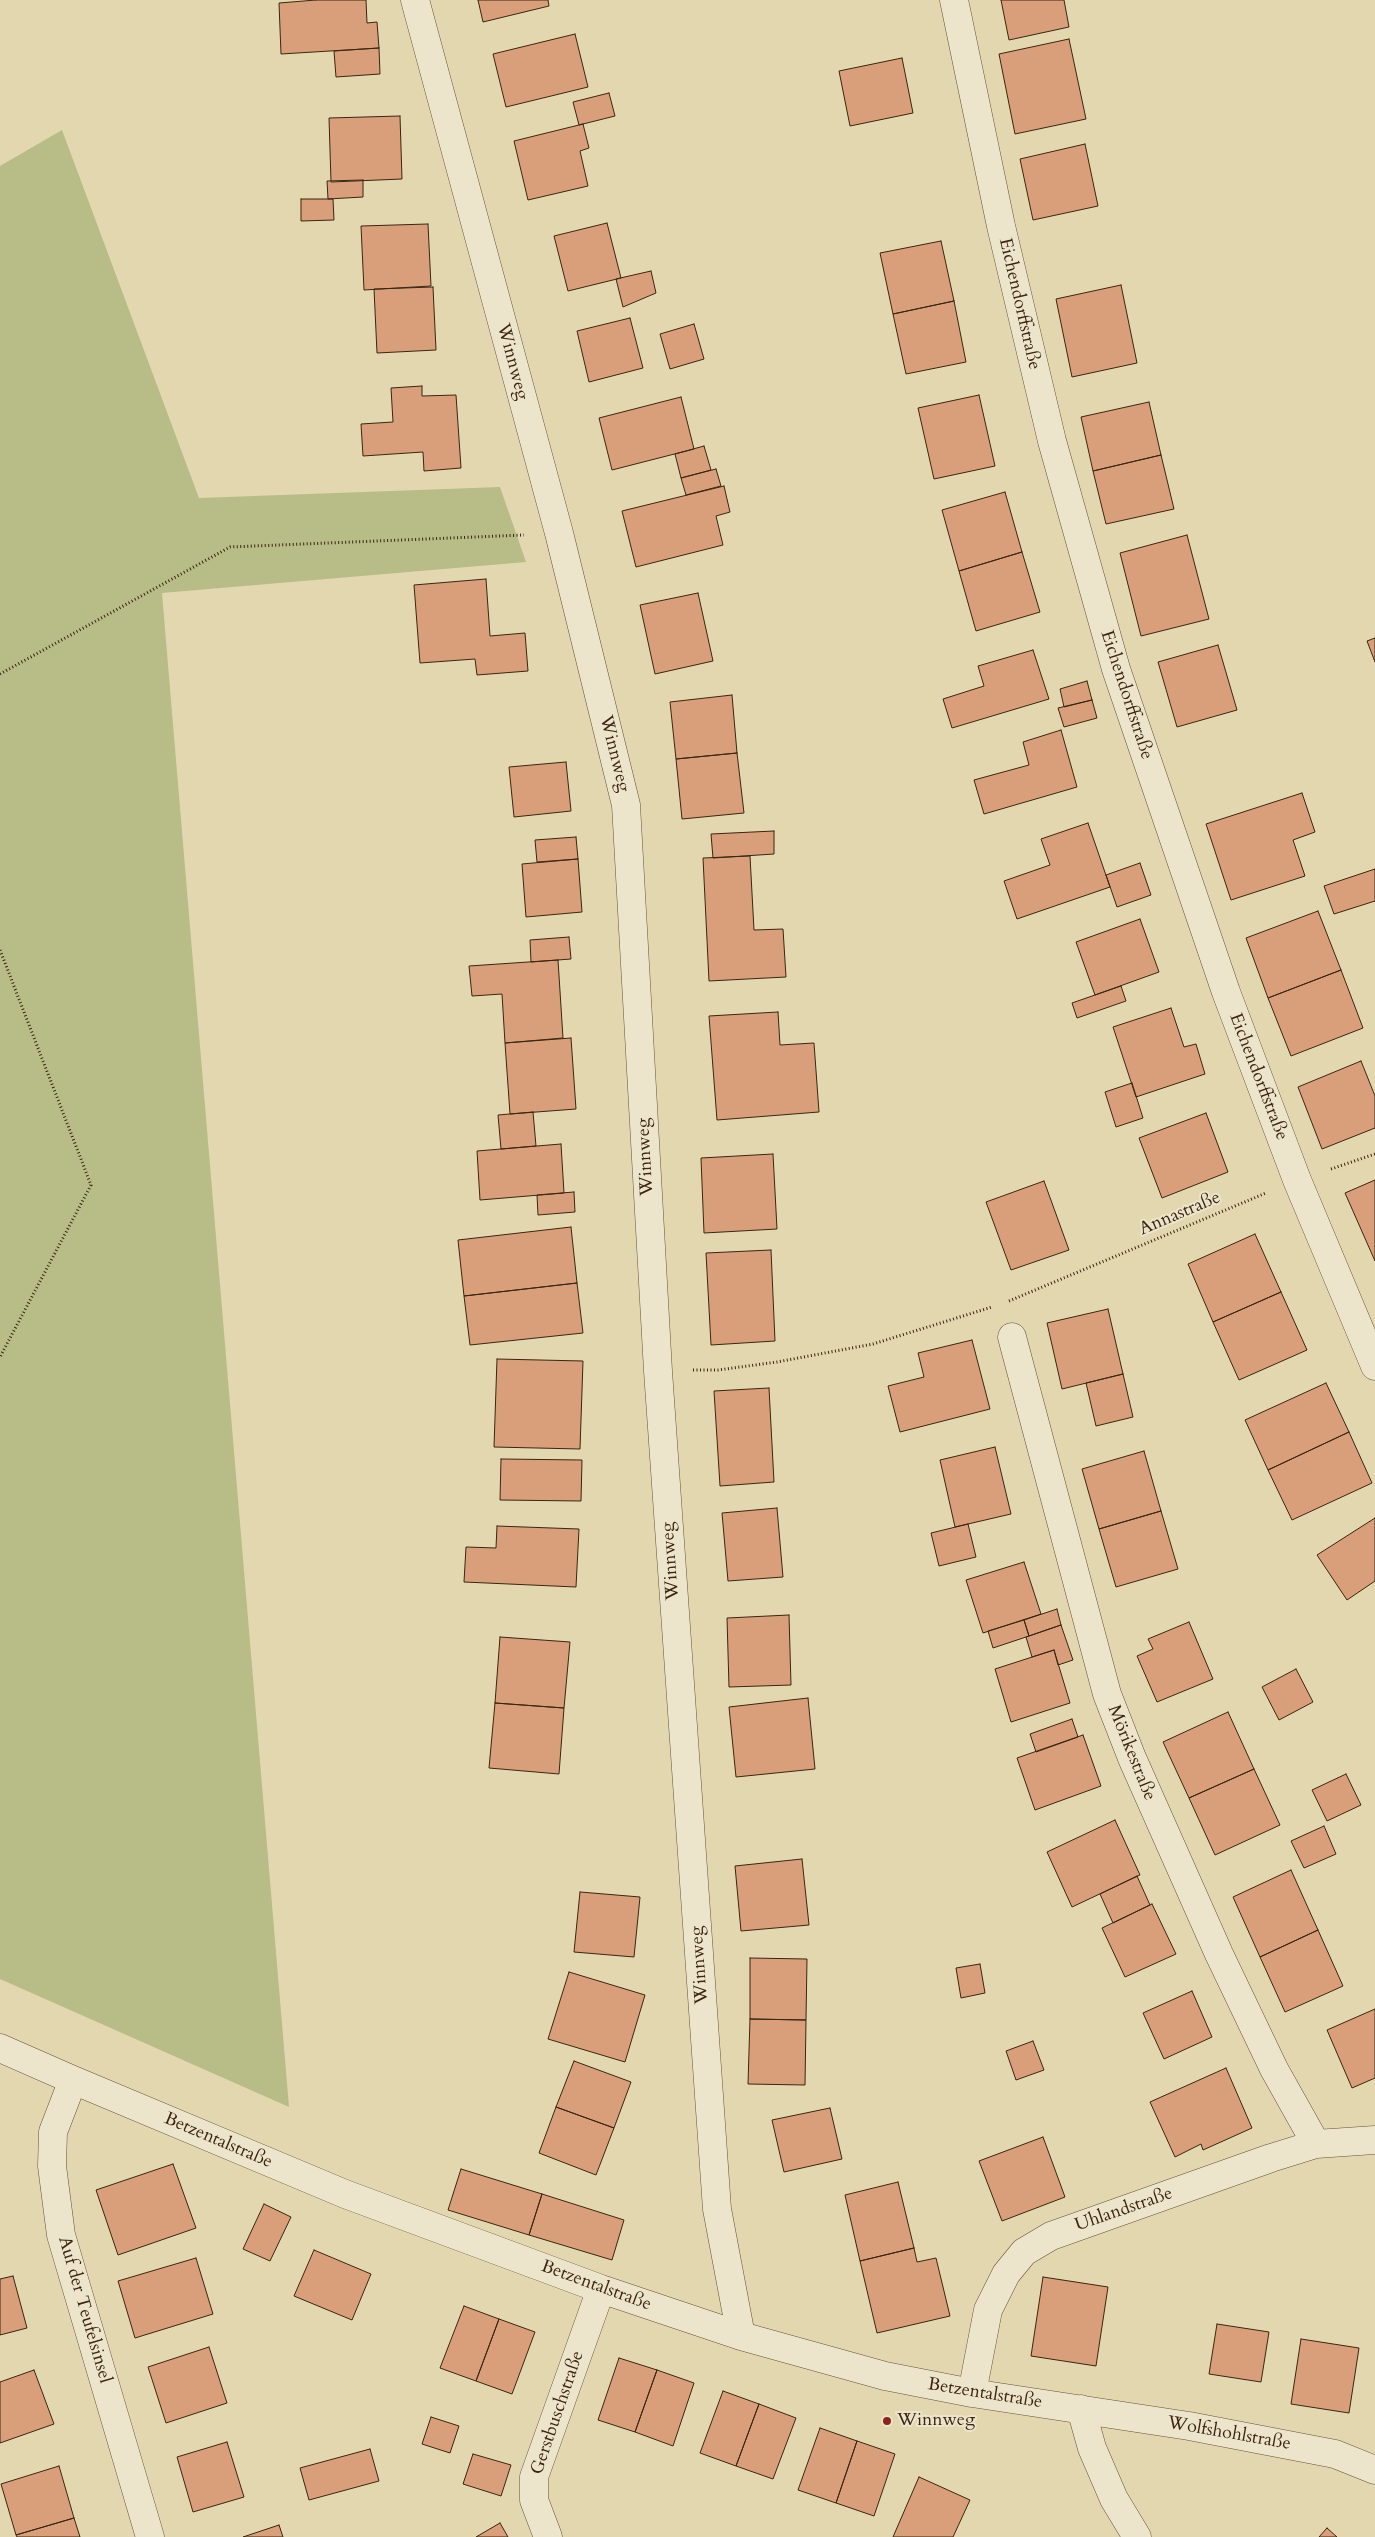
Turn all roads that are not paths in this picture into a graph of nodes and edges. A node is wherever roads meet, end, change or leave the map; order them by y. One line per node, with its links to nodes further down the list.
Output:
1 (415, 0): 10 (street, Winnweg)
2 (954, 0): 4 (street, Eichendorffstraße)
3 (1012, 1337): 8 (street, Mörikestraße)
4 (1375, 1366)
5 (0, 2048): 6 (street, Betzentalstraße)
6 (73, 2080): 9 (street, Betzentalstraße); 14 (street, Auf der Teufelsinsel)
7 (1375, 2140): 8 (street, Uhlandstraße)
8 (1316, 2144): 11 (street, Uhlandstraße)
9 (601, 2289): 10 (street, Betzentalstraße); 15 (street, Gerstbuschstraße)
10 (742, 2336): 11 (street, Betzentalstraße)
11 (972, 2393): 12 (street, Betzentalstraße)
12 (1081, 2410): 13 (street, Wolfshohlstraße); 16 (street)
13 (1375, 2470)
14 (150, 2537)
15 (548, 2537)
16 (1136, 2537)

